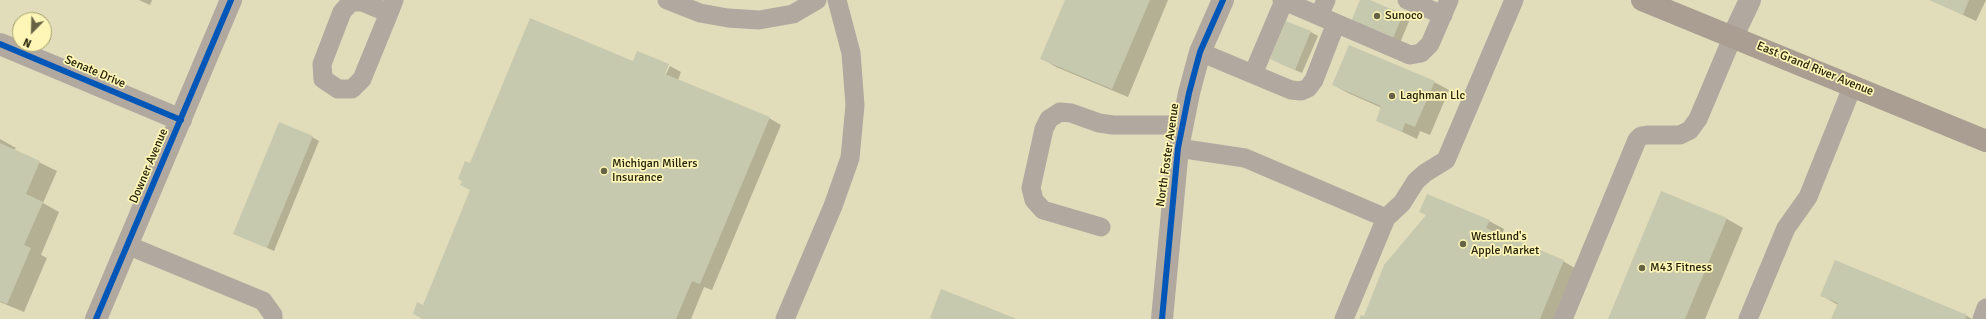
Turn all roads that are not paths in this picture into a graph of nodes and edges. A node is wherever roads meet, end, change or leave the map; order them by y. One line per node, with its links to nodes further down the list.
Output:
1 (231, 0): 20 (street, Downer Avenue)
2 (667, 0): 3 (lane)
3 (817, 0)
4 (837, 0): 30 (lane)
5 (1223, 0): 17 (street, North Foster Avenue)
6 (1283, 0): 12 (lane); 18 (lane)
7 (1407, 0): 13 (lane)
8 (1514, 0): 24 (lane)
9 (1642, 0): 15 (main road, East Grand River Avenue)
10 (1750, 0): 15 (street)
11 (392, 7): 11 (lane)
12 (1323, 8): 14 (lane)
13 (1446, 8): 14 (lane)
14 (1336, 23): 18 (lane)
15 (1733, 36): 19 (main road, East Grand River Avenue); 33 (lane)
16 (0, 44): 20 (street, Senate Drive)
17 (1200, 52): 18 (lane); 21 (street, North Foster Avenue)
18 (1253, 74)
19 (1853, 85): 22 (main road, East Grand River Avenue); 34 (lane)
20 (181, 120): 26 (street, Downer Avenue)
21 (1182, 125): 23 (street, North Foster Avenue); 25 (lane)
22 (1986, 140)
23 (1178, 148): 24 (lane); 31 (street, North Foster Avenue)
24 (1386, 218): 32 (lane)
25 (1101, 227)
26 (127, 245): 28 (street, Downer Avenue); 29 (lane)
27 (1986, 308): 35 (lane)
28 (96, 319)
29 (273, 319)
30 (785, 319)
31 (1162, 319)
32 (1344, 319)
33 (1563, 319)
34 (1748, 319)
35 (1982, 319)

